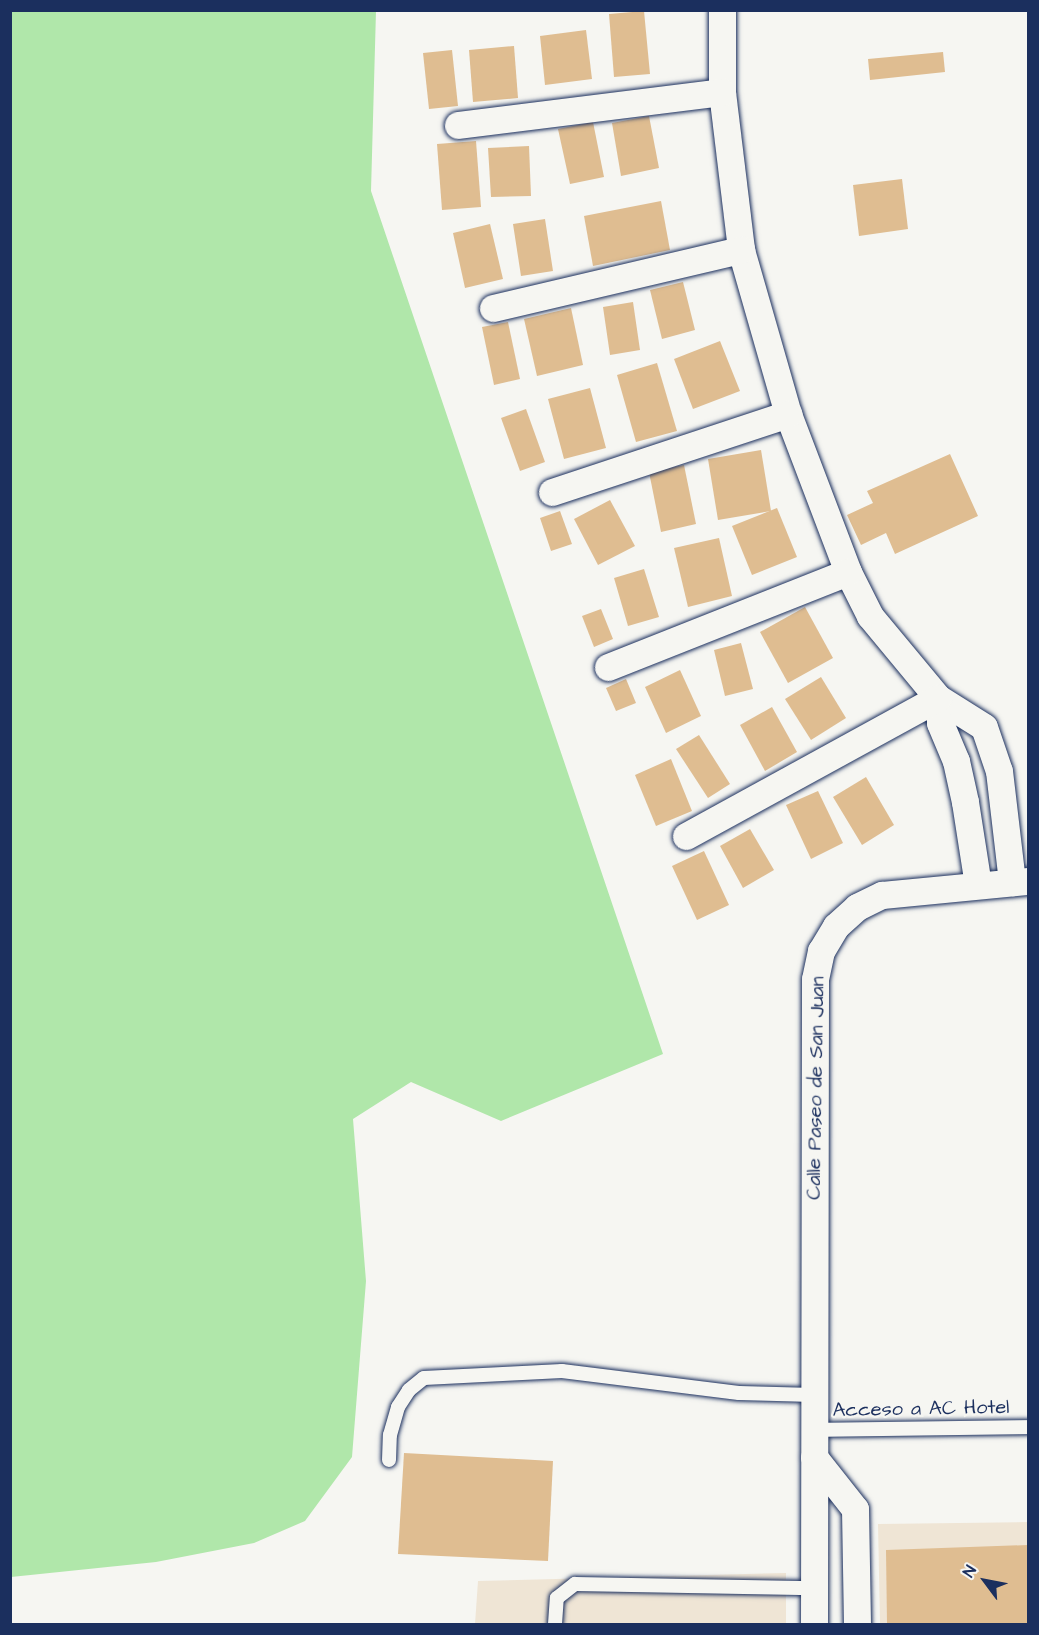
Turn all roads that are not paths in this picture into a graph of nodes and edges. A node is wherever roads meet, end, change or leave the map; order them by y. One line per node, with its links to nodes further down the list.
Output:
1 (722, 10): 2 (street)
2 (722, 92): 3 (street); 4 (street)
3 (458, 125)
4 (741, 250): 5 (street); 6 (street)
5 (492, 308)
6 (788, 414): 7 (street); 8 (street)
7 (552, 492)
8 (848, 572): 9 (street); 10 (street)
9 (608, 668)
10 (938, 698): 11 (street); 12 (street); 13 (street)
11 (686, 836)
12 (1020, 881): 13 (street, Calle Paseo de San Juan)
13 (978, 885): 14 (street, Calle Paseo de San Juan)
14 (814, 1395): 16 (street, Calle Paseo de San Juan); 18 (lane)
15 (1029, 1427): 16 (lane, Acceso a AC Hotel)
16 (814, 1430): 17 (street, Calle Paseo de San Juan)
17 (814, 1457): 19 (street, Calle Paseo de San Juan); 20 (street)
18 (389, 1460)
19 (814, 1509): 20 (street); 21 (street, Calle Paseo de San Juan)
20 (855, 1509): 24 (street)
21 (814, 1588): 22 (lane); 23 (street, Calle Paseo de San Juan)
22 (555, 1624)
23 (814, 1624)
24 (857, 1624)

